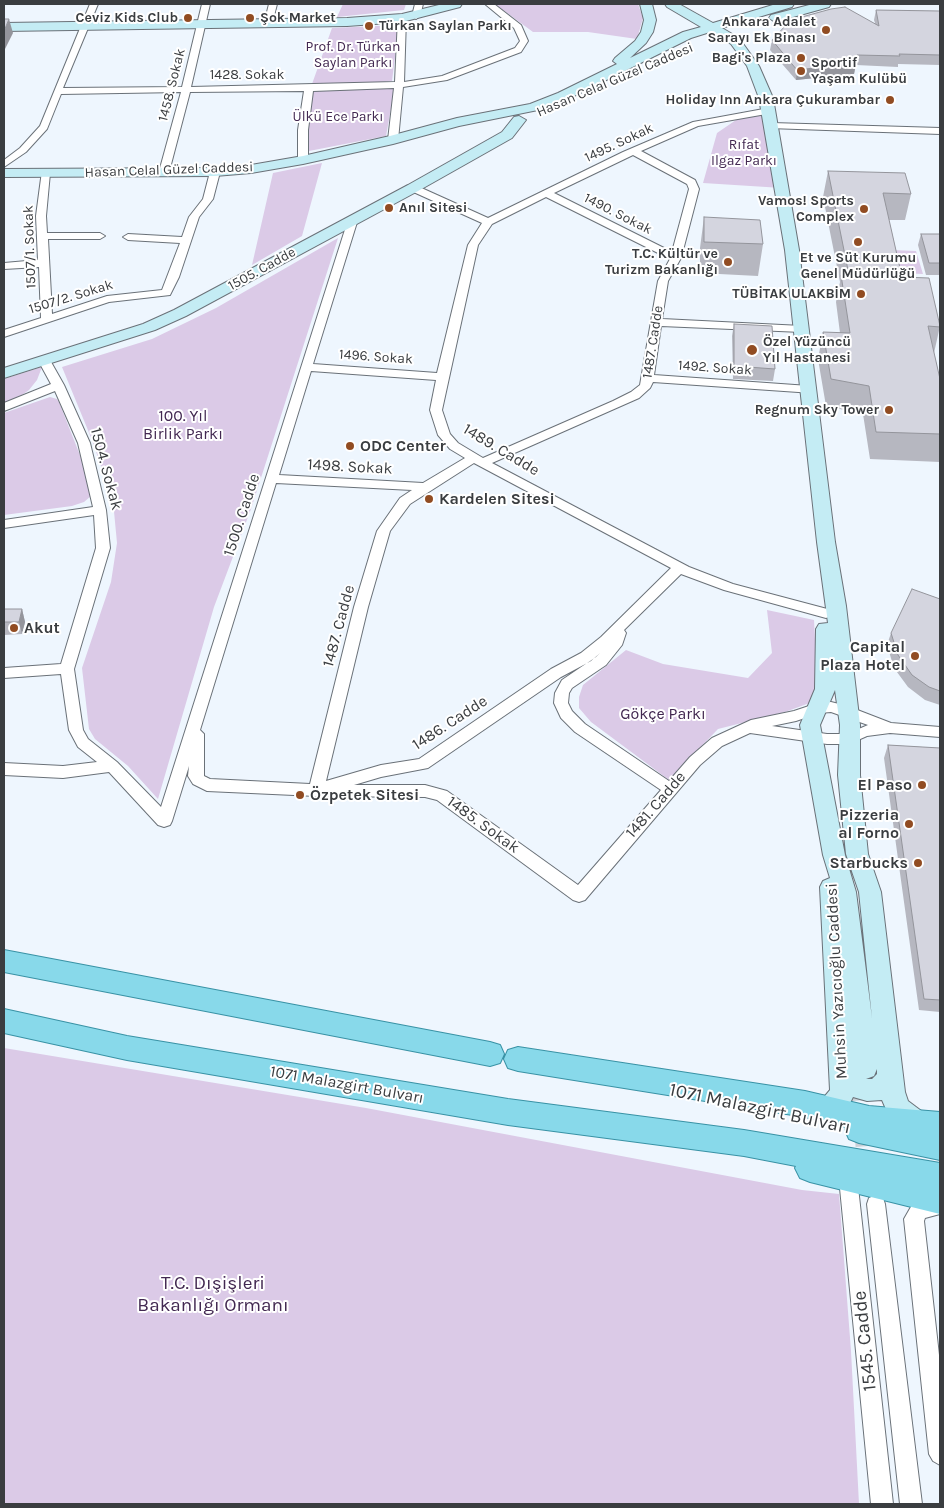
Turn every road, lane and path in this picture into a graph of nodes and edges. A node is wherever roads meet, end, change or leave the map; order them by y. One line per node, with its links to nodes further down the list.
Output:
1 (94, 4): 16 (street)
2 (206, 4): 14 (street, 1458. Sokak)
3 (273, 4): 15 (street)
4 (456, 4): 11 (main road)
5 (489, 4): 22 (street, 1428. Sokak)
6 (646, 4): 20 (main road)
7 (654, 4): 18 (main road, Muhsin Yazıcıoğlu Caddesi)
8 (788, 4): 12 (main road, Hasan Celal Güzel Caddesi)
9 (825, 4): 19 (main road)
10 (673, 5): 12 (main road); 18 (main road, Muhsin Yazıcıoğlu Caddesi)
11 (418, 10): 13 (main road)
12 (761, 12): 18 (main road, Hasan Celal Güzel Caddesi)
13 (402, 18): 15 (main road); 22 (street)
14 (200, 24): 15 (main road); 16 (main road); 24 (street, 1458. Sokak)
15 (268, 24)
16 (84, 26): 17 (main road); 25 (street)
17 (4, 27)
18 (706, 32): 19 (main road, Muhsin Yazıcıoğlu Caddesi); 20 (main road, Hasan Celal Güzel Caddesi); 21 (main road, Muhsin Yazıcıoğlu Caddesi); 26 (main road, Hasan Celal Güzel Caddesi)
19 (724, 34): 21 (main road, Muhsin Yazıcıoğlu Caddesi)
20 (602, 77): 26 (main road, Hasan Celal Güzel Caddesi)
21 (759, 78): 27 (main road, Muhsin Yazıcıoğlu Caddesi)
22 (400, 85): 23 (street, 1428. Sokak); 31 (street)
23 (308, 88): 24 (street, 1428. Sokak); 33 (street)
24 (186, 90): 25 (street, 1428. Sokak); 35 (street, 1458. Sokak)
25 (57, 91): 34 (street)
26 (514, 116): 28 (main road, Hasan Celal Güzel Caddesi); 30 (main road, 1505. Cadde)
27 (771, 118): 29 (street, 1495. Sokak); 32 (street, 1495. Sokak); 52 (main road, Muhsin Yazıcıoğlu Caddesi)
28 (494, 119): 30 (main road); 31 (main road, Hasan Celal Güzel Caddesi)
29 (940, 131)
30 (507, 135): 39 (main road, 1505. Cadde)
31 (393, 140): 33 (main road, Hasan Celal Güzel Caddesi)
32 (633, 151): 40 (street, 1495. Sokak); 47 (street, 1487. Cadde)
33 (303, 160): 36 (main road, Hasan Celal Güzel Caddesi)
34 (4, 164)
35 (164, 172): 36 (main road, Hasan Celal Güzel Caddesi); 38 (main road, Hasan Celal Güzel Caddesi)
36 (215, 172): 46 (street, 1507/2. Sokak)
37 (4, 173): 38 (main road, Hasan Celal Güzel Caddesi)
38 (45, 173): 43 (street, 1507/1. Sokak)
39 (413, 188): 41 (main road, 1505. Cadde); 42 (street)
40 (547, 194): 42 (street, 1495. Sokak); 47 (street, 1490. Sokak)
41 (353, 219): 54 (main road, 1505. Cadde); 55 (street, 1500. Cadde)
42 (488, 222): 57 (street, 1489. Cadde)
43 (42, 236): 44 (street); 48 (street, 1507/1. Sokak)
44 (100, 236)
45 (128, 237): 46 (street)
46 (187, 240): 50 (street, 1507/2. Sokak)
47 (676, 258): 51 (street, 1487. Cadde)
48 (44, 263): 49 (street); 50 (street, 1507/1. Sokak)
49 (4, 266)
50 (47, 319): 53 (street, 1507/2. Sokak)
51 (656, 322): 52 (street); 58 (street, 1487. Cadde)
52 (802, 329): 60 (main road, Muhsin Yazıcıoğlu Caddesi)
53 (4, 334)
54 (45, 362): 56 (main road, 1505. Cadde); 59 (street, 1504. Sokak)
55 (307, 367): 57 (street, 1496. Sokak); 63 (street, 1500. Cadde)
56 (4, 374)
57 (442, 377): 62 (street, 1489. Cadde)
58 (649, 378): 60 (street, 1492. Sokak); 62 (street, 1487. Cadde)
59 (58, 386): 61 (street); 65 (street, 1504. Sokak)
60 (809, 390): 68 (main road, Muhsin Yazıcıoğlu Caddesi)
61 (4, 407)
62 (478, 460): 64 (street, 1487. Cadde); 67 (street, 1489. Cadde)
63 (272, 479): 64 (street, 1498. Sokak); 74 (street, 1500. Cadde)
64 (425, 487): 83 (street, 1487. Cadde)
65 (100, 510): 66 (street); 70 (street, 1504. Sokak)
66 (4, 524)
67 (680, 567): 68 (street, 1489. Cadde); 69 (street, 1486. Cadde)
68 (829, 611): 72 (main road, Muhsin Yazıcıoğlu Caddesi); 73 (main road, Muhsin Yazıcıoğlu Caddesi)
69 (620, 626): 82 (street); 83 (street, 1486. Cadde)
70 (67, 668): 71 (street); 80 (street, 1504. Sokak)
71 (4, 673)
72 (818, 708): 73 (street, 1481. Cadde); 75 (street, 1481. Cadde); 78 (main road, Muhsin Yazıcıoğlu Caddesi)
73 (846, 711): 76 (street, 1481. Cadde); 79 (main road, Muhsin Yazıcıoğlu Caddesi)
74 (197, 715): 83 (street, 1486. Cadde); 84 (street, 1500. Cadde)
75 (745, 728): 78 (street, 1481. Cadde); 82 (street, 1481. Cadde)
76 (890, 728): 77 (street, 1481. Cadde); 79 (street, 1481. Cadde)
77 (940, 732)
78 (812, 736): 79 (street, 1481. Cadde); 85 (main road, Muhsin Yazıcıoğlu Caddesi)
79 (849, 738): 85 (main road, Muhsin Yazıcıoğlu Caddesi)
80 (112, 766): 81 (street); 84 (street, 1504. Sokak)
81 (4, 769)
82 (670, 789): 86 (street, 1481. Cadde)
83 (316, 790): 86 (street, 1485. Sokak)
84 (164, 821)
85 (846, 854): 92 (main road, Muhsin Yazıcıoğlu Caddesi); 92 (main road, Muhsin Yazıcıoğlu Caddesi); 93 (main road, Muhsin Yazıcıoğlu Caddesi)
86 (579, 895)
87 (4, 961): 89 (main road)
88 (4, 1021): 96 (main road, 1071 Malazgirt Bulvarı)
89 (490, 1054)
90 (518, 1059): 91 (main road, 1071 Malazgirt Bulvarı)
91 (580, 1069): 94 (main road, 1071 Malazgirt Bulvarı); 97 (main road, 1071 Malazgirt Bulvarı)
92 (853, 1072): 93 (main road); 94 (main road, Muhsin Yazıcıoğlu Caddesi)
93 (890, 1078): 95 (main road, Muhsin Yazıcıoğlu Caddesi)
94 (805, 1104): 95 (main road, 1071 Malazgirt Bulvarı)
95 (927, 1123)
96 (693, 1137): 98 (main road, 1071 Malazgirt Bulvarı); 99 (main road, 1071 Malazgirt Bulvarı)
97 (940, 1147)
98 (940, 1176)
99 (848, 1178): 100 (main road, 1071 Malazgirt Bulvarı); 105 (street, 1545. Cadde)
100 (940, 1200)
101 (876, 1204): 106 (street, 1545. Cadde)
102 (940, 1205): 103 (street)
103 (939, 1433): 104 (street)
104 (940, 1454)
105 (882, 1504)
106 (910, 1504)

